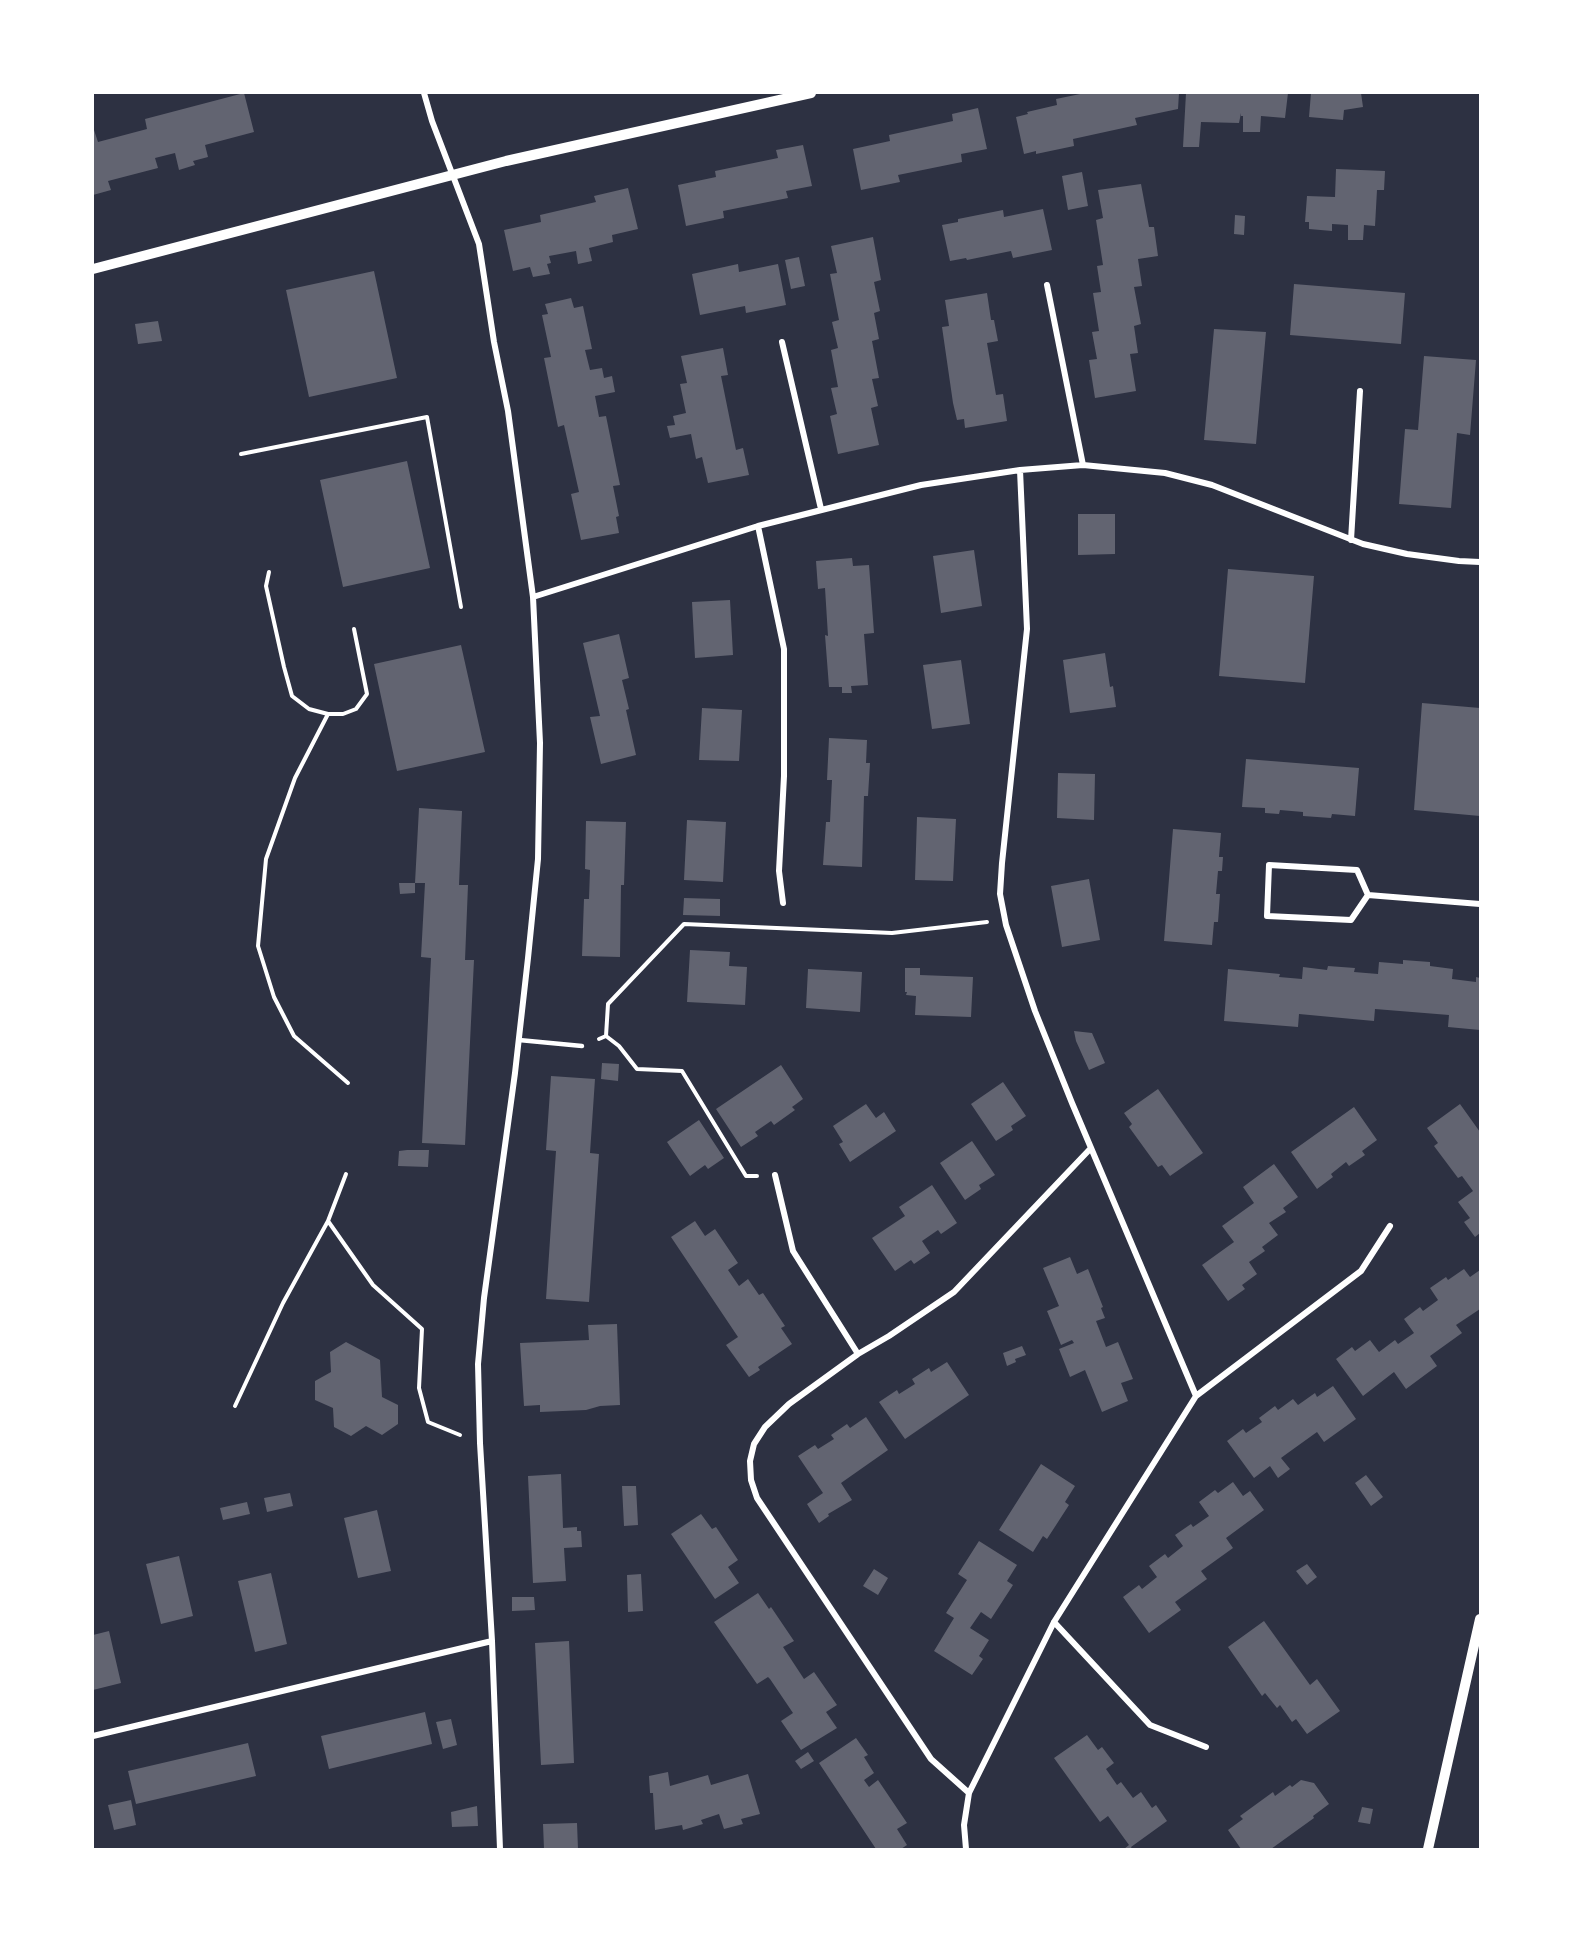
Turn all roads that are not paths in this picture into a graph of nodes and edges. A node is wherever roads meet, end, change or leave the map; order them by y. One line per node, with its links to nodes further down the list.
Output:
1 (424, 93): 3 (street)
2 (812, 93): 3 (street)
3 (453, 175): 4 (street); 14 (street)
4 (93, 269)
5 (1047, 285): 8 (street)
6 (782, 342): 10 (street)
7 (1360, 391): 12 (street)
8 (1083, 465): 9 (street); 12 (street)
9 (1020, 470): 10 (street); 20 (street)
10 (821, 509): 11 (street)
11 (758, 526): 14 (street); 16 (street)
12 (1351, 540): 13 (street)
13 (1480, 562)
14 (533, 597): 18 (street)
15 (1368, 895): 15 (street); 17 (street)
16 (783, 903)
17 (1480, 904)
18 (519, 1040): 19 (lane); 27 (street)
19 (582, 1046)
20 (1091, 1148): 23 (street); 24 (street)
21 (775, 1175): 23 (street)
22 (1390, 1226): 24 (street)
23 (858, 1354): 30 (street)
24 (1196, 1396): 26 (street)
25 (1480, 1619): 33 (street)
26 (1054, 1622): 29 (street); 30 (street)
27 (492, 1641): 28 (street); 31 (street)
28 (93, 1736)
29 (1206, 1747)
30 (969, 1793): 32 (street)
31 (500, 1849)
32 (966, 1849)
33 (1428, 1849)

